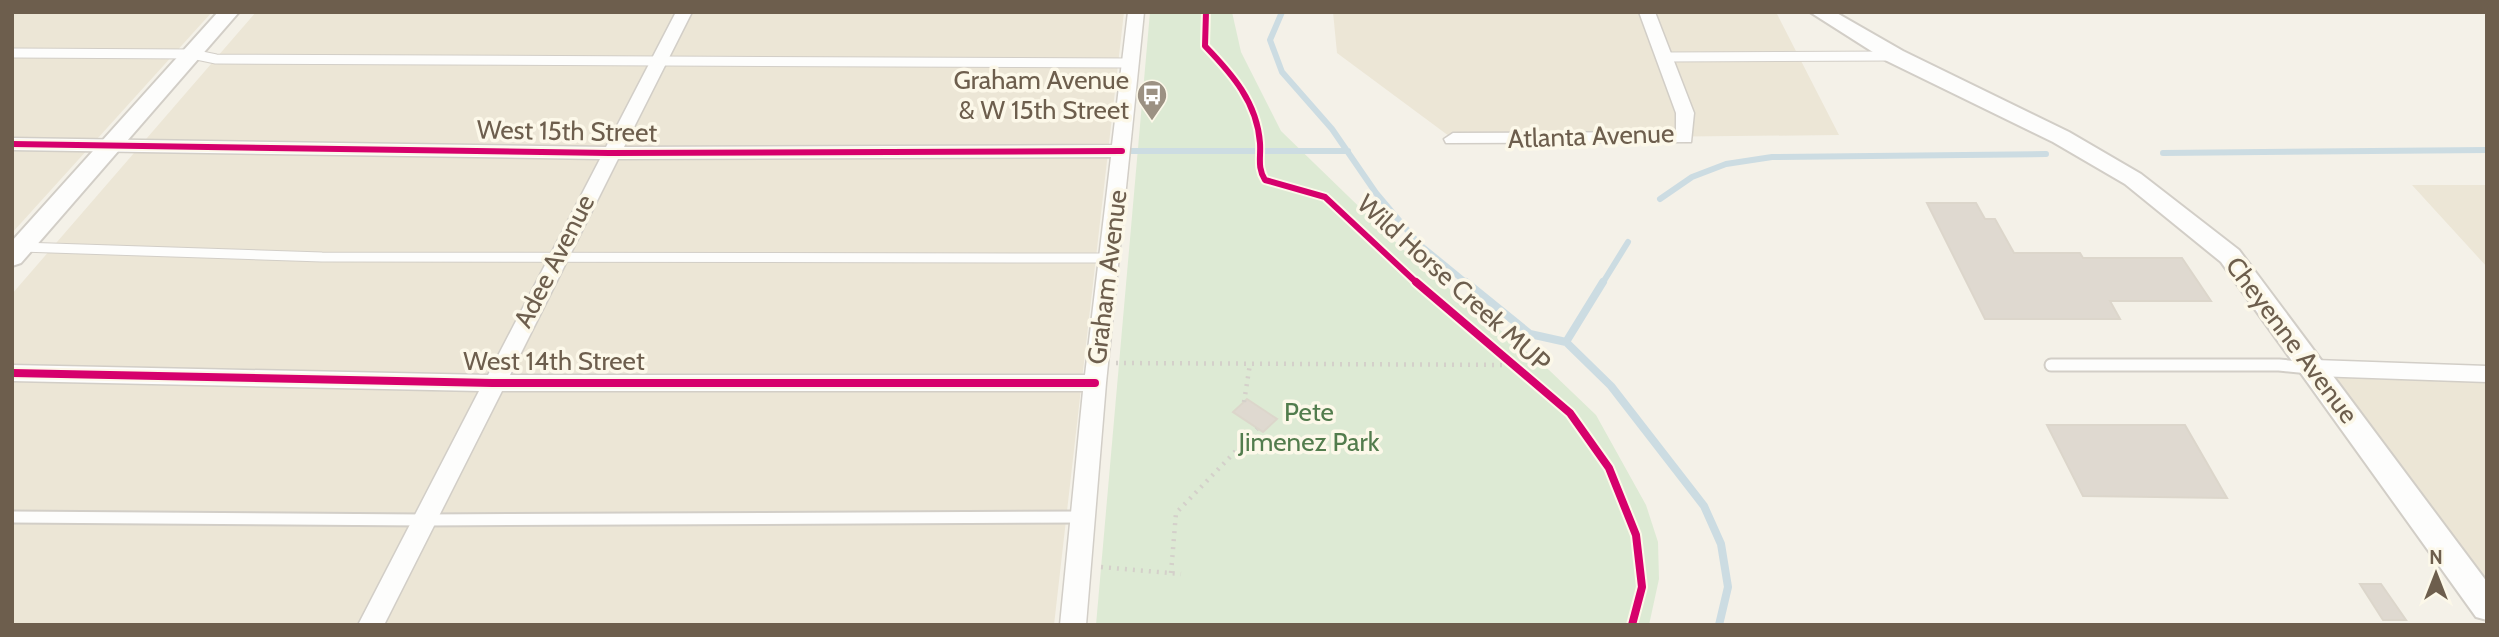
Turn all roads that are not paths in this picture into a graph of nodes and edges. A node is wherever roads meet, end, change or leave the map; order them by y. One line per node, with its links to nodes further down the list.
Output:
1 (229, 12): 7 (street)
2 (684, 12): 10 (street, Adee Avenue)
3 (1136, 12): 11 (street, Graham Avenue)
4 (1647, 12): 9 (street, Atlanta Avenue)
5 (1820, 12): 8 (street, Cheyenne Avenue)
6 (12, 53): 7 (lane)
7 (192, 54): 10 (lane); 14 (street)
8 (1895, 56): 9 (lane); 21 (street, Cheyenne Avenue)
9 (1664, 57): 12 (street, Atlanta Avenue)
10 (657, 62): 11 (lane); 16 (street, Adee Avenue)
11 (1131, 63): 15 (street, Graham Avenue)
12 (1453, 139)
13 (12, 144): 14 (street, West 15th Street)
14 (113, 144): 16 (street, West 15th Street); 17 (street)
15 (1122, 151): 16 (street, West 15th Street); 18 (street, Graham Avenue)
16 (610, 153): 19 (street, Adee Avenue)
17 (15, 251): 19 (lane)
18 (1110, 258): 19 (lane); 23 (street, Graham Avenue)
19 (556, 259): 25 (street, Adee Avenue)
20 (2050, 366): 21 (lane)
21 (2315, 368): 24 (street); 29 (street, Cheyenne Avenue)
22 (12, 373): 25 (street, West 14th Street)
23 (1096, 373): 25 (street, West 14th Street); 27 (street, Graham Avenue)
24 (2487, 374)
25 (492, 383): 28 (street, Adee Avenue)
26 (12, 517): 28 (lane)
27 (1084, 517): 28 (lane); 31 (street, Graham Avenue)
28 (424, 520): 30 (street, Adee Avenue)
29 (2487, 607)
30 (371, 625)
31 (1073, 625)

